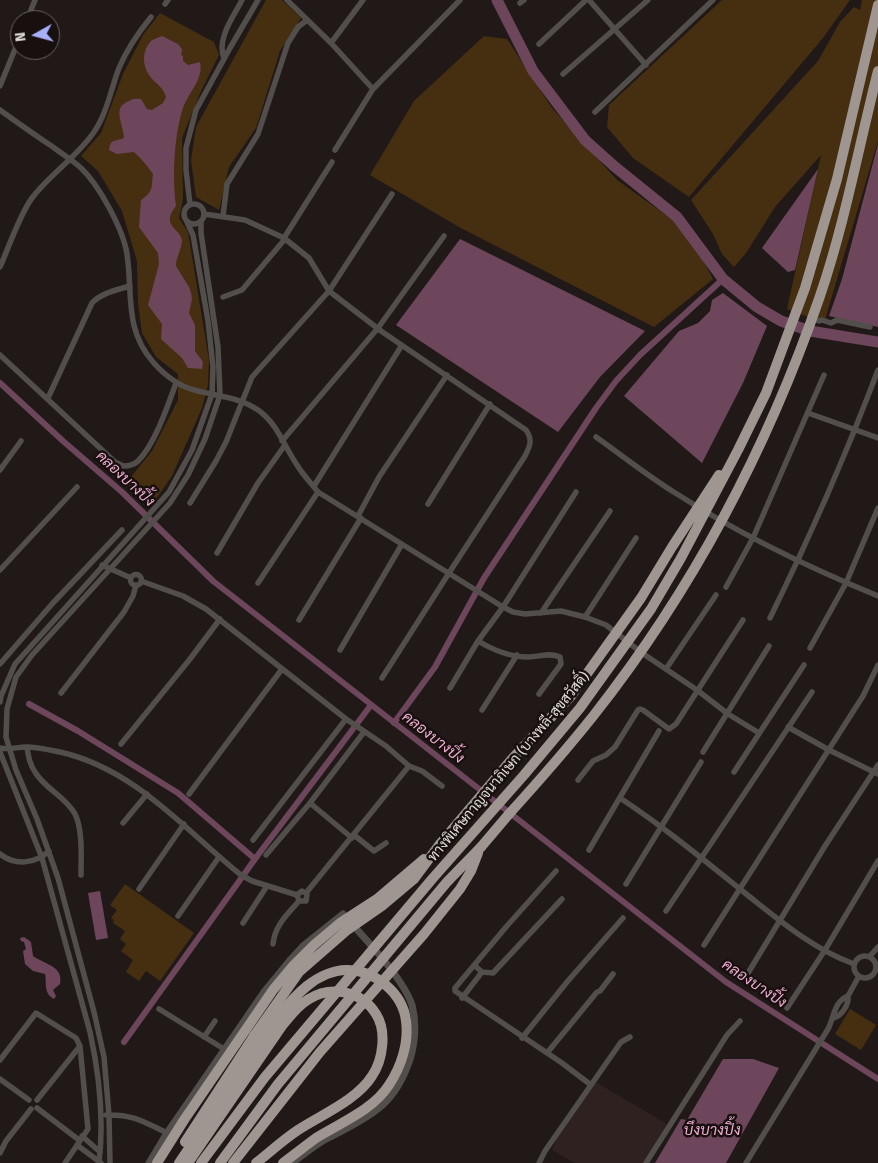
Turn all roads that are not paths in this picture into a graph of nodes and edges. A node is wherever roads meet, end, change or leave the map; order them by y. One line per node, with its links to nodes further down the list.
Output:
1 (242, 0): 15 (street)
2 (258, 0): 15 (street)
3 (287, 0): 11 (street)
4 (363, 0): 13 (street)
5 (460, 0): 21 (street)
6 (588, 0): 12 (street); 14 (street)
7 (648, 0): 12 (street)
8 (713, 0): 17 (street)
9 (878, 5): 59 (highway, ทางพิเศษกาญจนาภิเษก (บางพลี-สุขสวัสดิ์), bridge)
10 (151, 17): 25 (street)
11 (307, 20): 13 (street); 30 (street)
12 (614, 30): 17 (street); 19 (street)
13 (330, 43): 21 (street)
14 (539, 44)
15 (224, 58): 28 (street)
16 (10, 60): 20 (street)
17 (646, 65): 23 (street)
18 (878, 71): 39 (highway, ทางพิเศษกาญจนาภิเษก (บางพลี-สุขสวัสดิ์), bridge)
19 (563, 74)
20 (0, 86)
21 (373, 89): 24 (street)
22 (0, 110): 25 (street)
23 (595, 112)
24 (335, 150)
25 (70, 159): 35 (street); 36 (street)
26 (332, 162): 34 (street)
27 (392, 194): 37 (street)
28 (190, 204): 29 (street); 32 (street)
29 (204, 214): 30 (street); 31 (street)
30 (223, 216): 34 (street)
31 (201, 220): 32 (street); 49 (street)
32 (187, 222): 48 (street)
33 (444, 236): 41 (street)
34 (284, 239): 37 (street); 38 (street)
35 (0, 267)
36 (130, 286): 47 (street); 50 (street)
37 (329, 291): 41 (street); 51 (street)
38 (223, 297)
39 (812, 318): 40 (street); 143 (highway, ทางพิเศษกาญจนาภิเษก (บางพลี-สุขสวัสดิ์), bridge)
40 (870, 326)
41 (378, 328): 42 (street); 58 (street)
42 (402, 345): 45 (street); 61 (street)
43 (0, 355): 50 (street)
44 (878, 370): 54 (street)
45 (447, 375): 52 (street); 69 (street)
46 (824, 375): 53 (street)
47 (176, 383): 48 (street); 50 (street)
48 (212, 394): 49 (street); 76 (street)
49 (220, 395): 51 (street); 78 (street)
50 (48, 398)
51 (242, 401): 58 (street); 65 (street)
52 (490, 404): 66 (street); 79 (street)
53 (808, 413): 54 (street); 72 (street)
54 (855, 431): 56 (street); 75 (street)
55 (596, 437): 72 (street)
56 (878, 438)
57 (21, 441): 60 (street)
58 (284, 443): 61 (street); 74 (street)
59 (738, 450): 142 (highway, bridge); 208 (highway, ทางพิเศษกาญจนาภิเษก (บางพลี-สุขสวัสดิ์), bridge)
60 (0, 470)
61 (314, 486): 63 (street)
62 (77, 487): 77 (street)
63 (318, 492): 69 (street); 82 (street)
64 (576, 492): 87 (street)
65 (190, 503)
66 (428, 504)
67 (878, 508): 83 (street)
68 (610, 511): 88 (street)
69 (360, 517): 73 (street); 92 (street)
70 (122, 530): 99 (street)
71 (636, 538): 89 (street)
72 (754, 538): 75 (street); 84 (street)
73 (402, 544): 79 (street); 97 (street)
74 (217, 553)
75 (799, 560): 83 (street); 90 (street)
76 (102, 565): 78 (street); 110 (street)
77 (0, 570)
78 (111, 570): 80 (street); 121 (street)
79 (448, 573): 87 (street); 104 (street)
80 (131, 578): 81 (street); 81 (street)
81 (139, 583): 91 (street); 108 (street)
82 (258, 583)
83 (846, 583): 86 (street); 96 (street)
84 (726, 587)
85 (716, 595): 103 (street)
86 (878, 596)
87 (502, 607): 88 (street); 94 (street)
88 (541, 613): 89 (street)
89 (585, 617): 103 (street)
90 (770, 618)
91 (220, 619): 102 (street); 118 (street)
92 (299, 620)
93 (743, 620): 106 (street)
94 (478, 641): 98 (street); 105 (street)
95 (769, 646): 112 (street)
96 (810, 648)
97 (340, 650)
98 (517, 656): 109 (street); 111 (street)
99 (0, 664)
100 (804, 665): 117 (street)
101 (878, 666): 122 (street)
102 (282, 669): 113 (street); 133 (street)
103 (666, 669): 106 (street)
104 (382, 678)
105 (450, 688)
106 (698, 690): 112 (street); 130 (street)
107 (812, 692): 114 (street)
108 (61, 693)
109 (539, 694)
110 (0, 702)
111 (482, 710)
112 (728, 714): 117 (street); 124 (street)
113 (348, 721): 115 (street); 140 (street)
114 (788, 727): 122 (street); 150 (street)
115 (362, 731): 127 (street); 135 (street)
116 (659, 731): 134 (street)
117 (759, 733): 128 (street)
118 (121, 744)
119 (27, 747): 121 (street); 132 (street); 153 (street)
120 (0, 748): 121 (street)
121 (9, 749): 145 (street)
122 (829, 750): 129 (street); 157 (street)
123 (0, 752): 149 (street)
124 (703, 752)
125 (701, 762): 138 (street)
126 (878, 765): 129 (street)
127 (410, 766): 131 (street); 139 (street)
128 (734, 772)
129 (876, 773): 163 (street)
130 (578, 780)
131 (442, 786)
132 (147, 794): 136 (street); 137 (street)
133 (189, 794)
134 (620, 798): 138 (street); 144 (street)
135 (310, 803): 139 (street); 147 (street)
136 (122, 823)
137 (184, 824): 148 (street); 156 (street)
138 (661, 826): 150 (street); 154 (street)
139 (353, 836): 141 (street); 158 (street)
140 (253, 840)
141 (386, 843)
142 (440, 844): 204 (highway, bridge); 205 (highway, bridge)
143 (481, 847): 209 (highway, ทางพิเศษกาญจนาภิเษก (บางพลี-สุขสวัสดิ์), bridge); 210 (highway, bridge)
144 (589, 850)
145 (49, 851): 149 (street); 195 (street)
146 (0, 854): 149 (street)
147 (266, 855)
148 (219, 857): 155 (street); 161 (street)
149 (42, 858): 194 (street)
150 (702, 858): 157 (street); 160 (street)
151 (878, 861): 168 (street)
152 (556, 871): 171 (street)
153 (82, 875)
154 (626, 884)
155 (267, 886): 158 (street); 164 (street)
156 (139, 888)
157 (739, 888): 163 (street); 166 (street)
158 (298, 898): 165 (street)
159 (562, 900): 172 (street)
160 (666, 911)
161 (178, 916)
162 (623, 918): 184 (street)
163 (781, 921): 168 (street); 176 (street)
164 (243, 923)
165 (273, 944)
166 (704, 945)
167 (878, 948): 169 (street)
168 (825, 950): 170 (street); 178 (street)
169 (870, 956): 170 (street); 175 (street)
170 (854, 964): 174 (street)
171 (474, 965): 172 (street); 177 (street)
172 (482, 972): 177 (street)
173 (613, 974): 187 (street)
174 (859, 976): 175 (street); 216 (street)
175 (876, 976)
176 (745, 978)
177 (462, 998): 184 (street)
178 (787, 1008)
179 (160, 1009): 182 (street)
180 (740, 1020): 215 (street)
181 (216, 1021): 182 (street)
182 (204, 1037): 186 (street)
183 (630, 1037): 190 (street)
184 (522, 1038): 187 (street)
185 (80, 1046): 188 (street); 192 (street); 197 (street)
186 (224, 1049): 196 (street); 213 (street)
187 (547, 1054): 190 (street)
188 (0, 1060)
189 (0, 1079): 191 (street)
190 (591, 1085): 214 (street)
191 (29, 1100): 192 (street); 193 (street)
192 (37, 1100): 193 (street)
193 (34, 1108): 197 (street); 199 (street)
194 (100, 1115): 195 (street); 198 (street)
195 (109, 1115): 196 (street); 202 (street)
196 (167, 1133): 203 (street)
197 (80, 1140): 198 (street); 200 (street); 201 (street)
198 (100, 1152): 201 (street)
199 (0, 1153)
200 (65, 1163)
201 (100, 1163)
202 (110, 1163)
203 (149, 1163)
204 (157, 1163)
205 (174, 1163)
206 (179, 1163): 212 (highway)
207 (188, 1163): 211 (highway)
208 (201, 1163)
209 (220, 1163)
210 (233, 1163)
211 (256, 1163)
212 (283, 1163)
213 (292, 1163)
214 (539, 1163)
215 (646, 1163)
216 (746, 1163)

